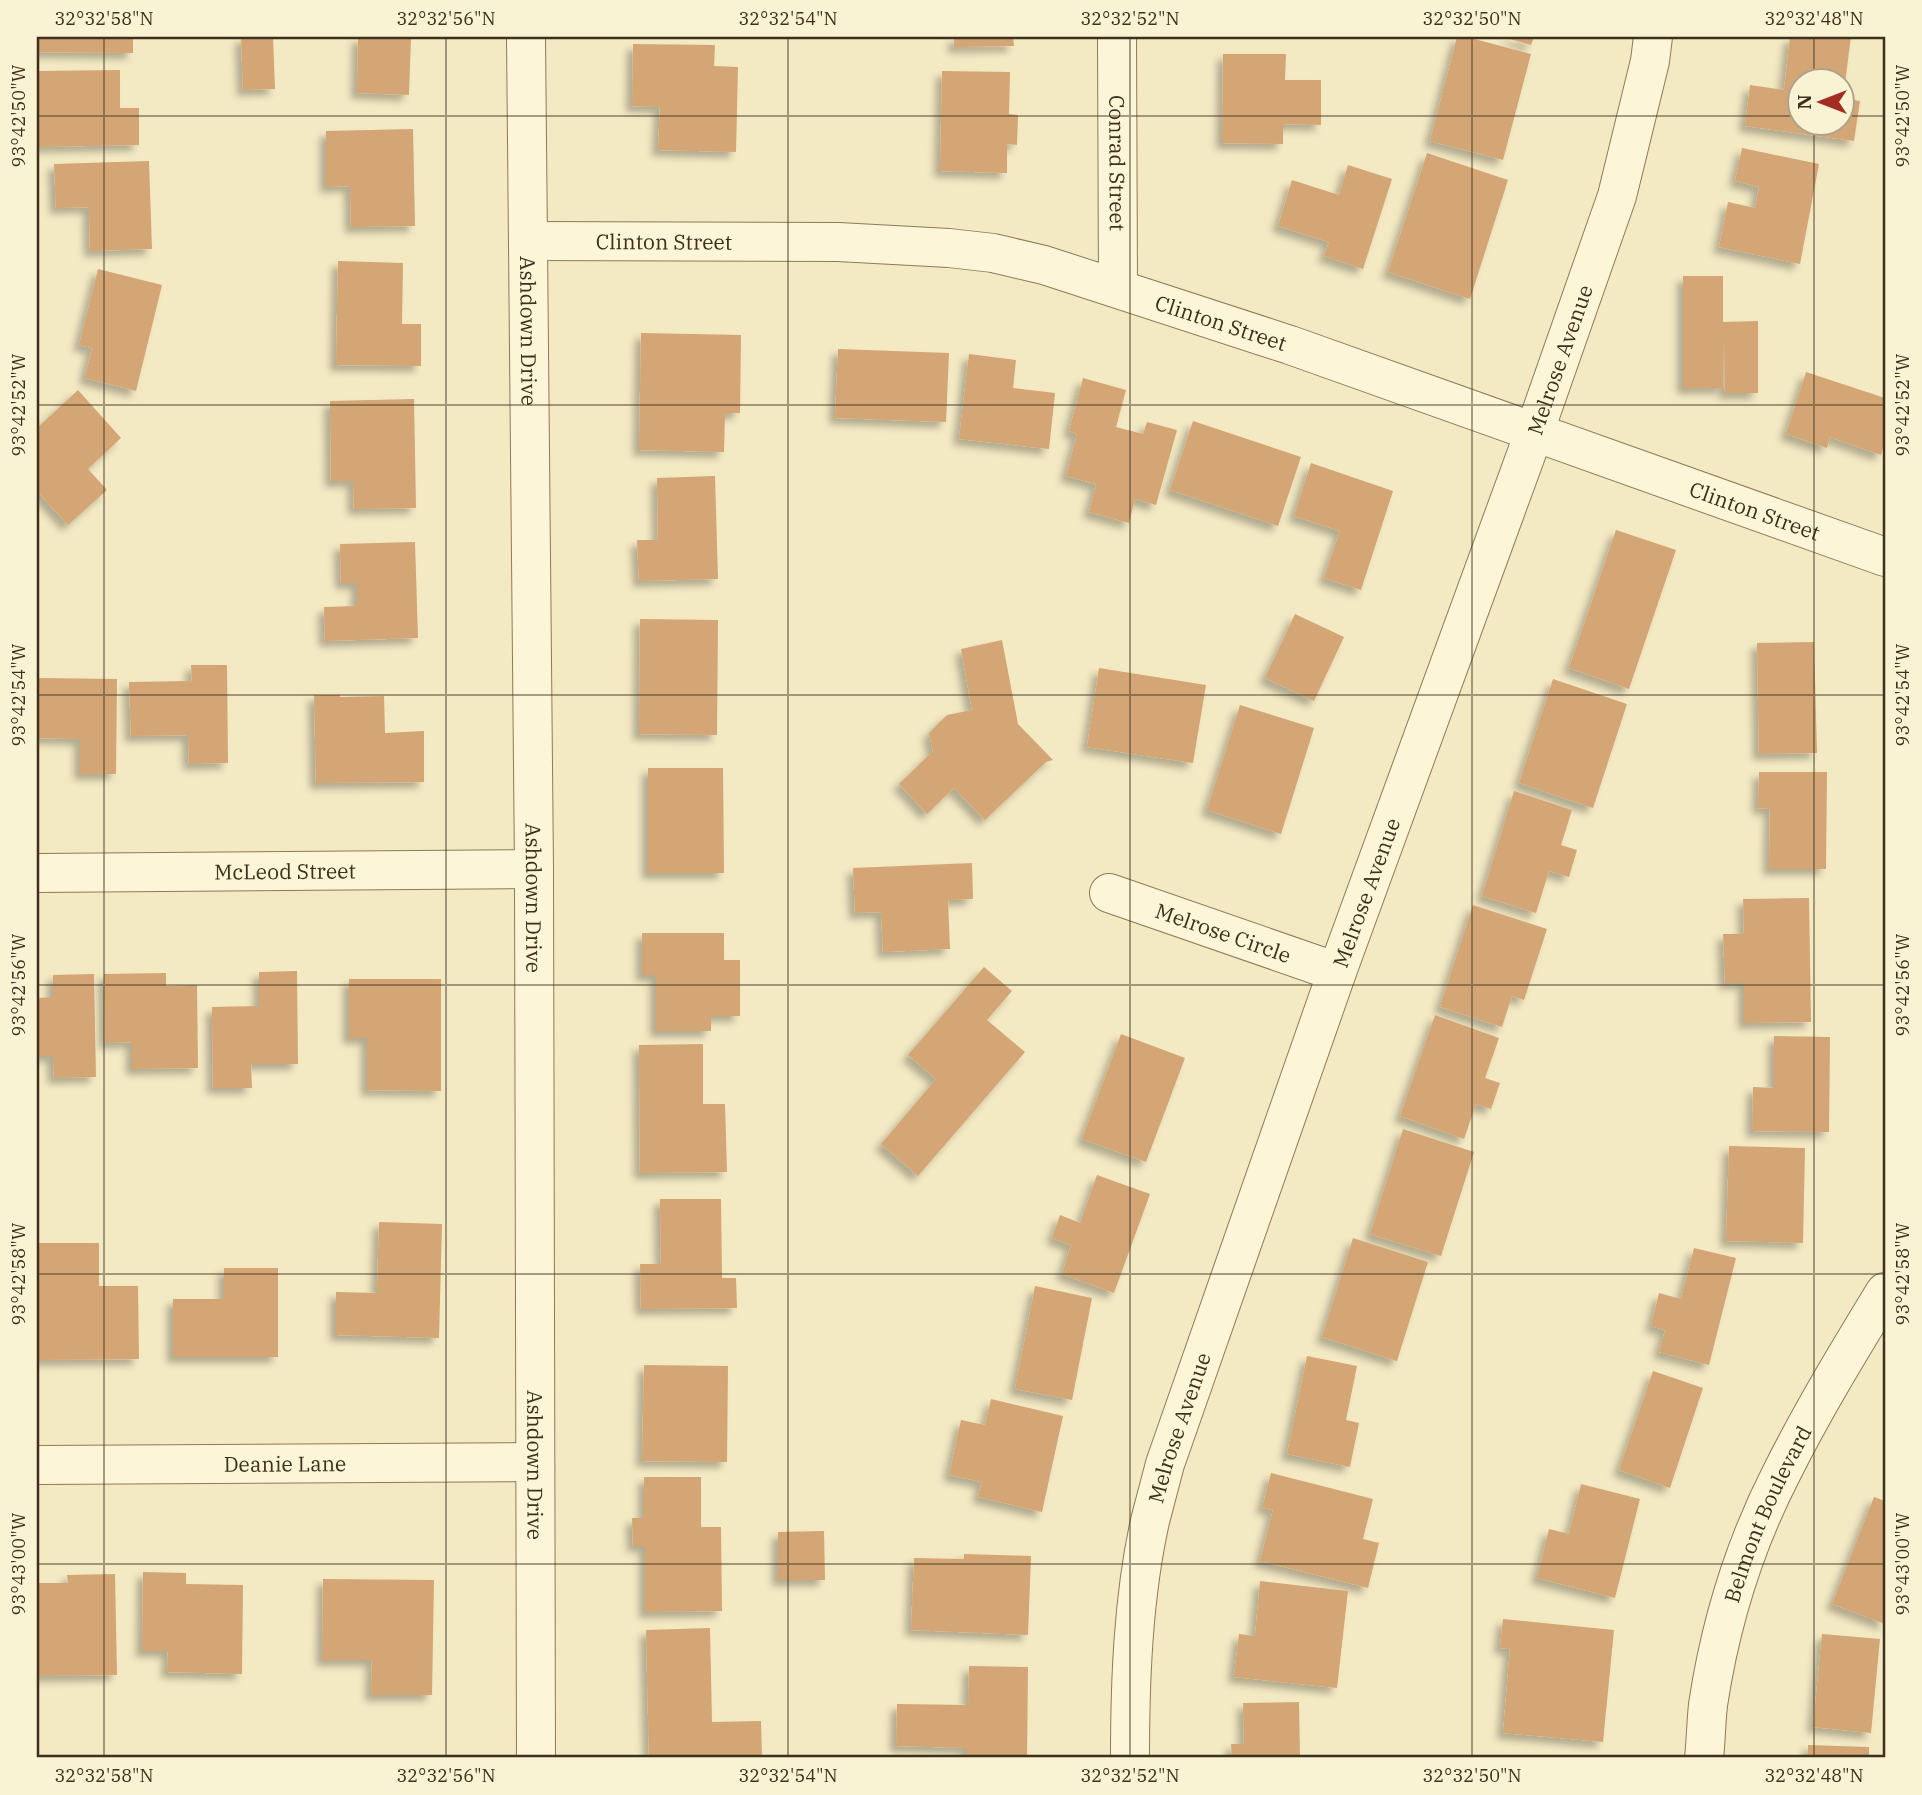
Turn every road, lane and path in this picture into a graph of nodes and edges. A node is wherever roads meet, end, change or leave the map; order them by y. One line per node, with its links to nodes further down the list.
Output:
1 (526, 37): 4 (street, Ashdown Drive)
2 (1117, 37): 5 (street, Conrad Street)
3 (1653, 37): 6 (street, Melrose Avenue)
4 (528, 241): 5 (street, Clinton Street); 8 (street, Ashdown Drive)
5 (1118, 288): 6 (street, Clinton Street)
6 (1534, 433): 7 (street, Clinton Street); 11 (street, Melrose Avenue)
7 (1885, 557)
8 (534, 869): 9 (street, McLeod Street); 13 (street, Ashdown Drive)
9 (37, 873)
10 (1109, 892): 11 (street, Melrose Circle)
11 (1337, 972): 16 (street, Melrose Avenue)
12 (1885, 1292): 17 (street, Belmont Boulevard)
13 (535, 1462): 14 (street, Deanie Lane); 15 (street, Ashdown Drive)
14 (37, 1465)
15 (536, 1758)
16 (1130, 1758)
17 (1704, 1758)

